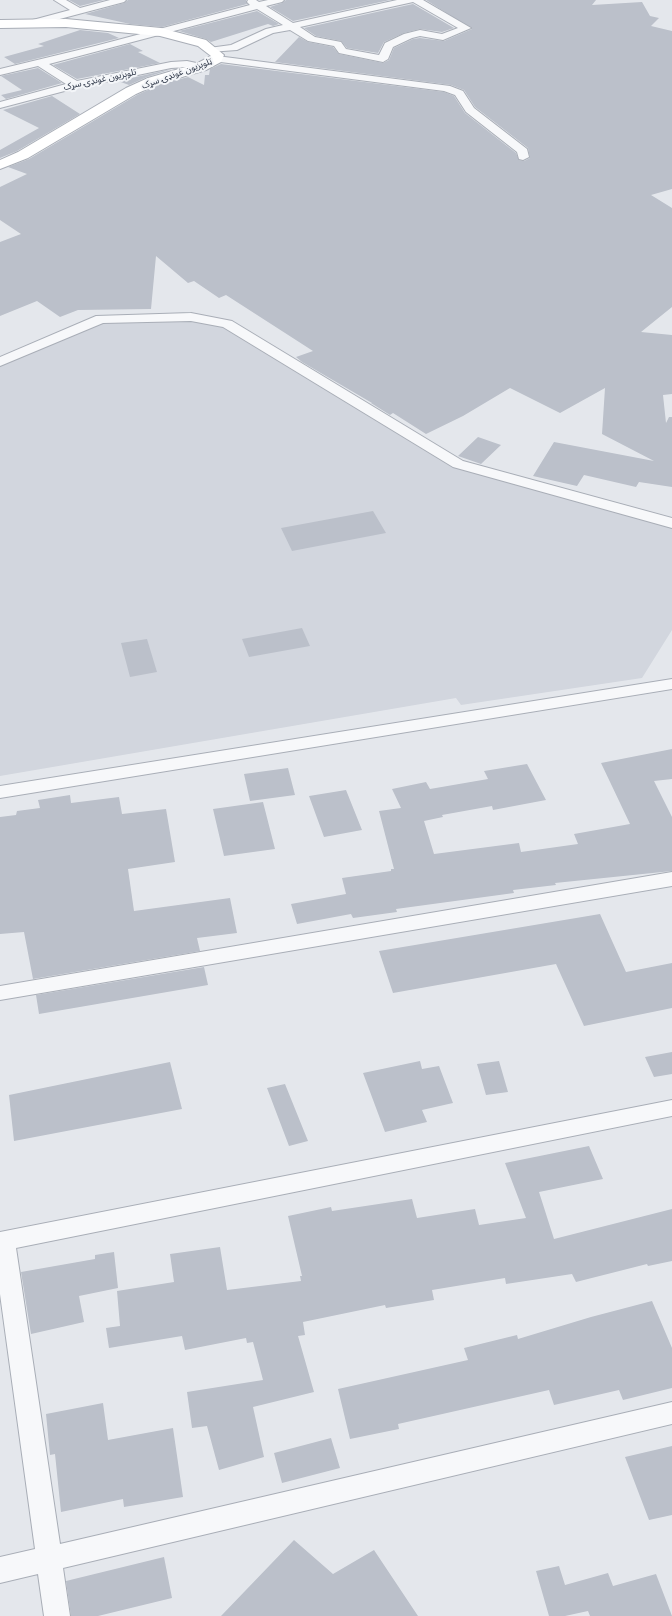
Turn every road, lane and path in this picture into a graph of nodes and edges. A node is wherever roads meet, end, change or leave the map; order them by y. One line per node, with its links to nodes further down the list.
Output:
1 (59, 0): 8 (street)
2 (121, 0): 8 (street)
3 (248, 0): 7 (street)
4 (278, 0): 7 (street)
5 (410, 0): 11 (street)
6 (416, 0): 11 (street)
7 (258, 5): 11 (street); 12 (street)
8 (77, 10): 9 (street)
9 (33, 23): 10 (street, ټلوېزيون غونډۍ سړک); 12 (street, ټلوېزيون غونډۍ سړک)
10 (0, 24)
11 (291, 26): 13 (street)
12 (161, 32): 13 (street, ټلوېزيون غونډۍ سړک); 14 (street)
13 (215, 54): 15 (street, ټلوېزيون غونډۍ سړک); 19 (street)
14 (39, 62): 16 (street); 17 (street)
15 (201, 67): 17 (street, تلوېزيون غونډۍ سړک); 20 (street, ټلوېزيون غونډۍ سړک)
16 (0, 72)
17 (75, 85): 18 (street, تلوېزيون غونډۍ سړک)
18 (0, 105)
19 (523, 157)
20 (0, 165)
21 (0, 362): 22 (street)
22 (672, 523)
23 (672, 684): 24 (street)
24 (0, 792)
25 (672, 879): 26 (street)
26 (0, 992)
27 (672, 1108): 28 (street)
28 (2, 1242): 30 (street)
29 (672, 1414): 30 (street)
30 (50, 1559): 31 (street); 32 (street)
31 (0, 1570)
32 (57, 1616)

